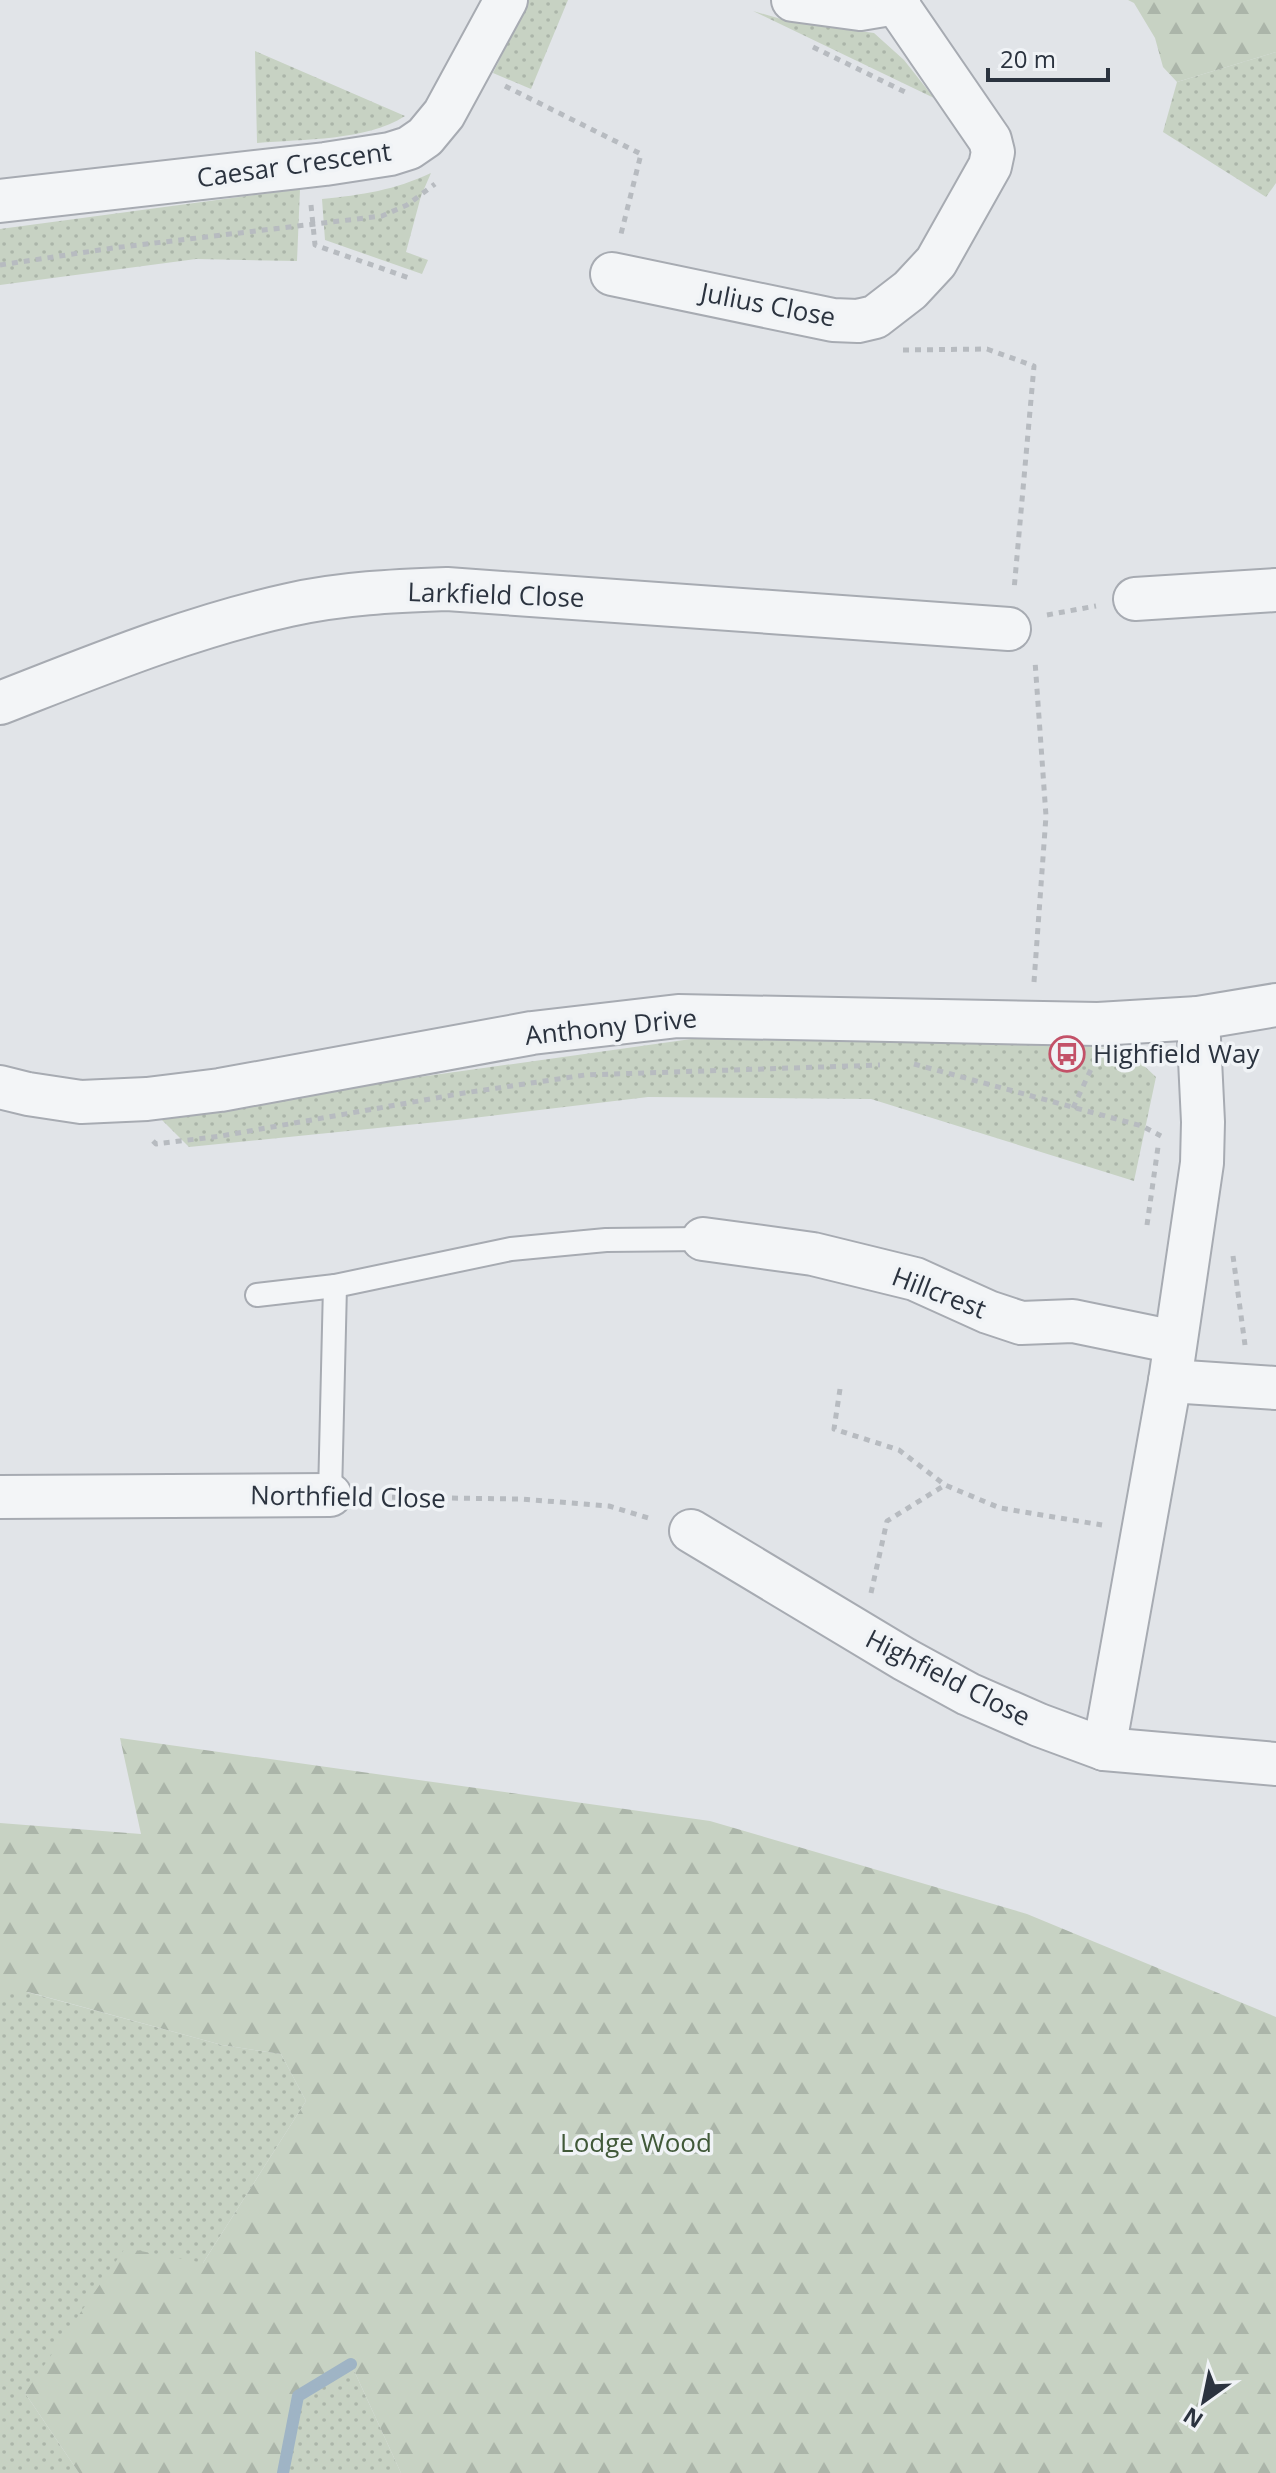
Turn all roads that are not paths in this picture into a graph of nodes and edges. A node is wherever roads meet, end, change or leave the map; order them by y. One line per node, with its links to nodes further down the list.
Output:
1 (506, 0): 4 (street, Caesar Crescent)
2 (793, 0): 3 (street)
3 (897, 1): 5 (street, Julius Close)
4 (0, 201)
5 (612, 274)
6 (1276, 590): 7 (street)
7 (1135, 599)
8 (1009, 629): 9 (street, Larkfield Close)
9 (0, 703)
10 (1276, 1005): 11 (street, Anthony Drive)
11 (1198, 1018): 12 (street, Anthony Drive); 16 (street)
12 (0, 1087)
13 (703, 1239): 14 (lane); 16 (street, Hillcrest)
14 (335, 1286): 15 (lane); 18 (lane)
15 (257, 1295)
16 (1172, 1361): 17 (street, Hillcrest); 21 (street)
17 (1263, 1387)
18 (330, 1495): 19 (street, Northfield Close)
19 (0, 1497)
20 (691, 1531): 21 (street, Highfield Close)
21 (1104, 1749): 22 (street, Highfield Close)
22 (1276, 1764)

